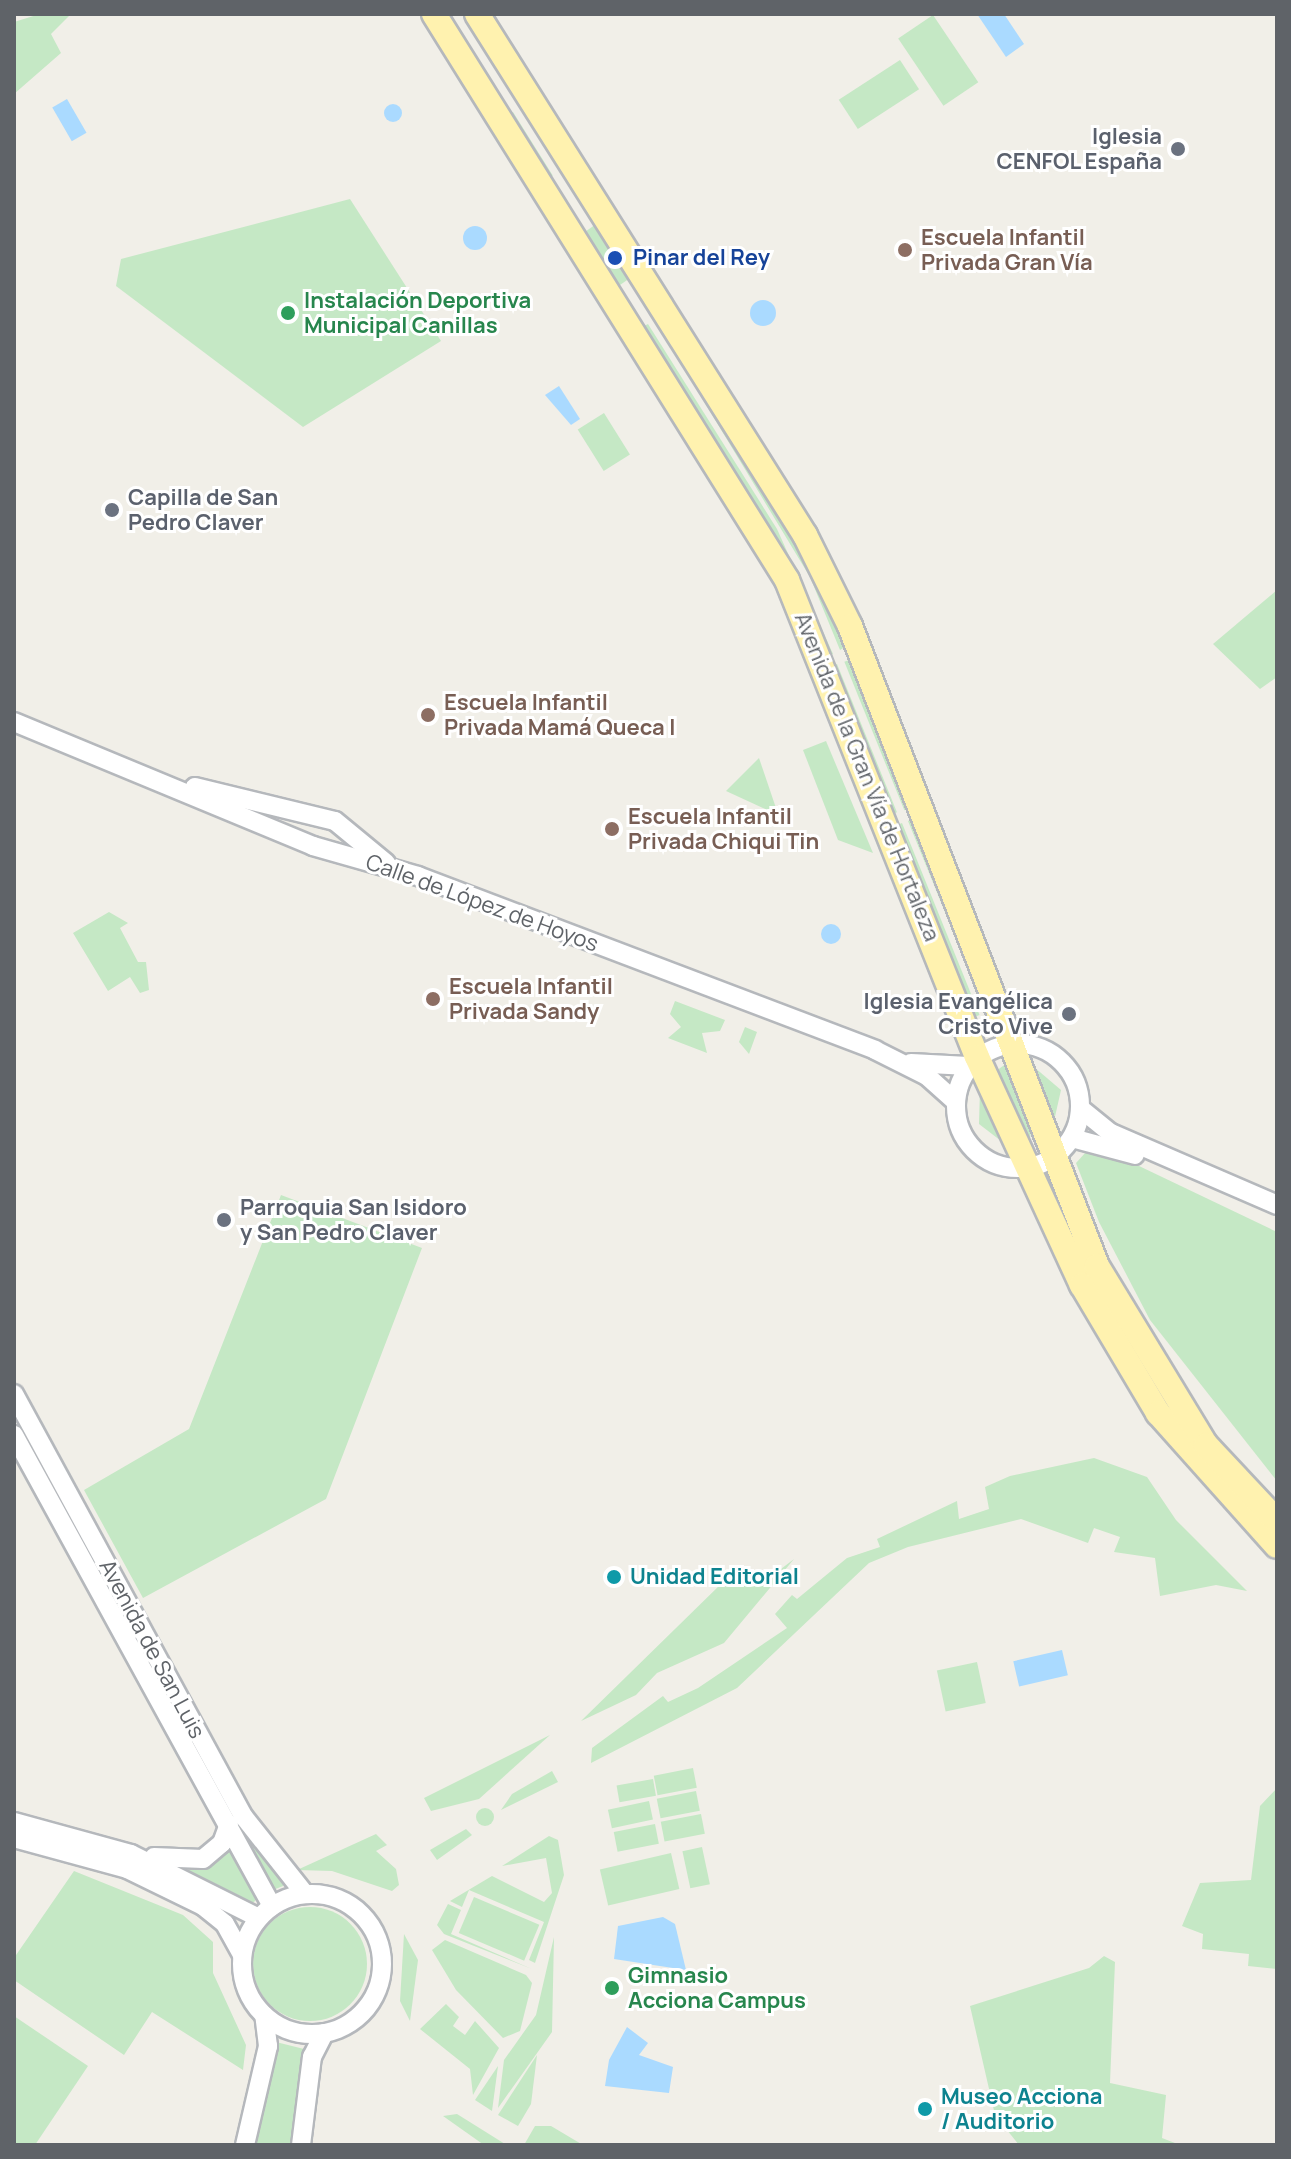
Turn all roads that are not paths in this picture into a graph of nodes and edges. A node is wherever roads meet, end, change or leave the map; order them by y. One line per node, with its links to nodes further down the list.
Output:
1 (434, 14): 7 (main road, Avenida de la Gran Vía de Hortaleza)
2 (477, 14): 6 (main road, Avenida de la Gran Vía de Hortaleza)
3 (14, 722): 4 (street, Calle de López de Hoyos)
4 (172, 784): 5 (street, Calle de López de Hoyos); 5 (street)
5 (390, 867): 8 (street, Calle de López de Hoyos)
6 (1013, 1043): 7 (street); 10 (street); 12 (main road, Avenida de la Gran Vía de Hortaleza)
7 (972, 1062): 8 (street, Calle de López de Hoyos); 9 (street); 13 (main road, Avenida de la Gran Vía de Hortaleza)
8 (907, 1063): 9 (street, Calle de López de Hoyos)
9 (955, 1101): 13 (street)
10 (1081, 1109): 11 (street); 14 (street)
11 (1072, 1138): 12 (street); 14 (street)
12 (1051, 1160): 13 (street); 17 (main road, Avenida de la Gran Vía de Hortaleza)
13 (1027, 1169): 18 (main road, Avenida de la Gran Vía de Hortaleza)
14 (1277, 1207)
15 (14, 1394): 23 (street, Avenida de San Luis)
16 (14, 1435): 20 (street, Avenida de San Luis)
17 (1277, 1521)
18 (1277, 1546)
19 (14, 1822): 22 (street)
20 (229, 1824): 22 (street); 24 (street, Avenida de San Luis)
21 (14, 1838): 25 (street)
22 (131, 1854): 24 (street)
23 (305, 1894): 24 (street); 27 (street)
24 (266, 1912): 25 (street)
25 (242, 1955): 26 (street)
26 (264, 2015): 27 (street); 28 (street)
27 (324, 2033): 29 (street)
28 (245, 2145)
29 (301, 2145)

